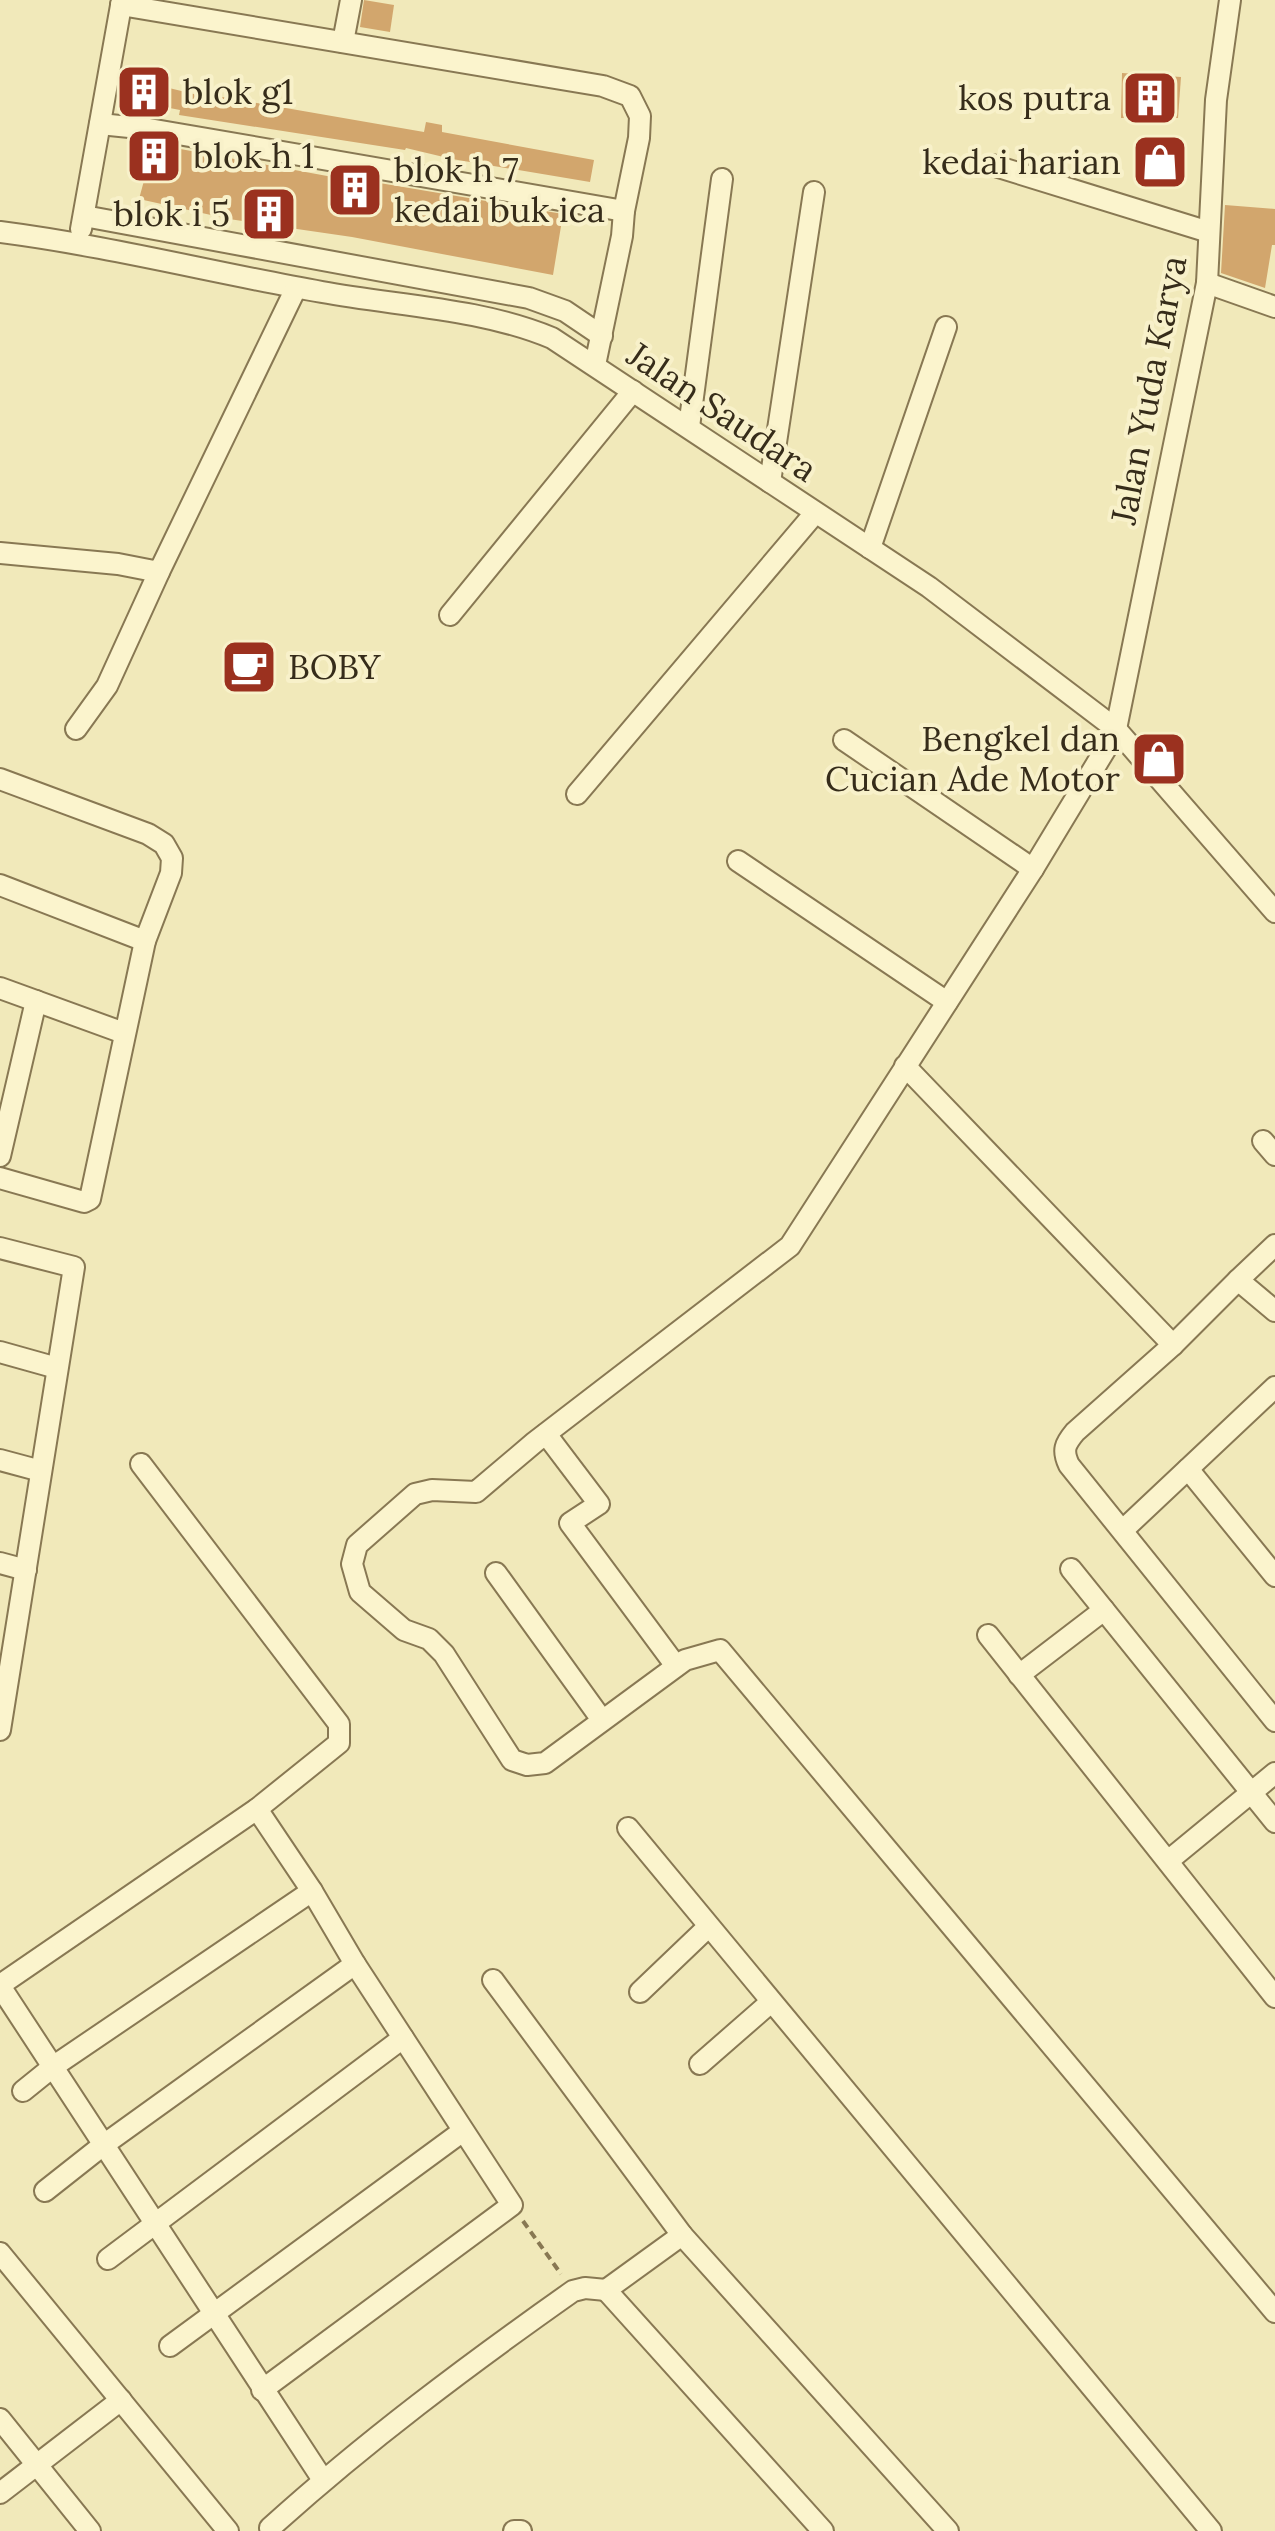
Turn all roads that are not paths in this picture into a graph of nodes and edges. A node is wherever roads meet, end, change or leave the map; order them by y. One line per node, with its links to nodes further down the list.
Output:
1 (351, 0): 4 (street)
2 (1230, 0): 12 (street, Jalan Yuda Karya)
3 (122, 2): 4 (street); 5 (street)
4 (343, 42): 9 (street)
5 (100, 124): 9 (street); 10 (street)
6 (992, 165): 12 (street)
7 (722, 179): 23 (street)
8 (814, 192): 24 (street)
9 (624, 212): 20 (street)
10 (84, 216): 13 (street); 14 (street)
11 (0, 232): 13 (street, Jalan Saudara)
12 (1210, 232): 15 (street, Jalan Yuda Karya)
13 (79, 242): 16 (street, Jalan Saudara)
14 (386, 272): 17 (street); 20 (street)
15 (1207, 282): 18 (street); 31 (street, Jalan Yuda Karya)
16 (296, 288): 17 (street, Jalan Saudara); 28 (street)
17 (382, 303): 21 (street, Jalan Saudara)
18 (1275, 306)
19 (946, 327): 26 (street)
20 (602, 336): 21 (street)
21 (594, 365): 22 (street, Jalan Saudara)
22 (633, 391): 23 (street, Jalan Saudara); 29 (street)
23 (689, 427): 24 (street, Jalan Saudara)
24 (770, 482): 25 (street, Jalan Saudara)
25 (815, 513): 26 (street, Jalan Saudara); 34 (street)
26 (870, 548): 31 (street, Jalan Saudara)
27 (0, 554): 28 (street)
28 (160, 572): 30 (street)
29 (450, 614)
30 (76, 729)
31 (1116, 729): 36 (street, Jalan Yuda Karya); 38 (street, Jalan Saudara)
32 (844, 740): 36 (street)
33 (0, 779): 39 (street)
34 (577, 794)
35 (738, 861): 42 (street)
36 (1034, 870): 42 (street, Jalan Yuda Karya)
37 (0, 886): 39 (street)
38 (1275, 912)
39 (145, 941): 43 (street)
40 (0, 988): 41 (street)
41 (36, 1001): 43 (street); 45 (street)
42 (947, 1002): 44 (street, Jalan Yuda Karya)
43 (124, 1032): 46 (street)
44 (905, 1066): 51 (street); 55 (street, Jalan Yuda Karya)
45 (0, 1156)
46 (0, 1178)
47 (1275, 1246): 49 (street)
48 (0, 1248): 53 (street)
49 (1238, 1280): 50 (street); 51 (street)
50 (1275, 1311)
51 (1173, 1345): 60 (street)
52 (0, 1352): 53 (street)
53 (56, 1368): 59 (street)
54 (1275, 1387): 58 (street)
55 (546, 1434): 68 (street); 71 (street, Jalan Yuda Karya)
56 (0, 1460): 59 (street)
57 (141, 1464): 76 (street)
58 (1188, 1469): 60 (street); 65 (street)
59 (41, 1471): 63 (street)
60 (1124, 1530): 72 (street)
61 (0, 1563): 63 (street)
62 (1071, 1569): 66 (street)
63 (26, 1570): 70 (street)
64 (496, 1573): 71 (street)
65 (1275, 1576)
66 (1104, 1610): 69 (street); 75 (street)
67 (988, 1635): 69 (street)
68 (676, 1666): 71 (street); 100 (street)
69 (1019, 1674): 79 (street)
70 (3, 1691): 73 (street)
71 (602, 1720)
72 (1275, 1721)
73 (0, 1730)
74 (1275, 1772): 75 (street)
75 (1251, 1793): 77 (street); 79 (street)
76 (256, 1809): 80 (street); 84 (street)
77 (1275, 1822)
78 (628, 1828): 81 (street)
79 (1168, 1861): 86 (street)
80 (312, 1891): 82 (street); 90 (street)
81 (708, 1926): 85 (street); 87 (street)
82 (356, 1964): 88 (street); 93 (street)
83 (493, 1980): 96 (street)
84 (0, 1986): 90 (street)
85 (640, 1992)
86 (1274, 1995)
87 (771, 2002): 89 (street); 116 (street)
88 (404, 2038): 92 (street); 95 (street)
89 (700, 2064)
90 (54, 2066): 91 (street); 93 (street)
91 (23, 2091)
92 (463, 2131): 101 (street); 103 (street)
93 (102, 2146): 94 (street); 95 (street)
94 (45, 2191)
95 (156, 2222): 98 (street); 101 (street)
96 (682, 2236): 99 (street); 115 (street)
97 (0, 2252): 104 (street)
98 (108, 2259)
99 (606, 2290): 107 (street); 114 (street)
100 (1275, 2312)
101 (215, 2313): 102 (street); 103 (street)
102 (170, 2346)
103 (262, 2390): 107 (street)
104 (121, 2400): 106 (street); 111 (street)
105 (0, 2418): 106 (street)
106 (36, 2466): 108 (street); 110 (street)
107 (323, 2480): 109 (street)
108 (0, 2494)
109 (270, 2530)
110 (90, 2531)
111 (228, 2531)
112 (514, 2531): 113 (street)
113 (521, 2531)
114 (822, 2531)
115 (948, 2531)
116 (1212, 2531)

